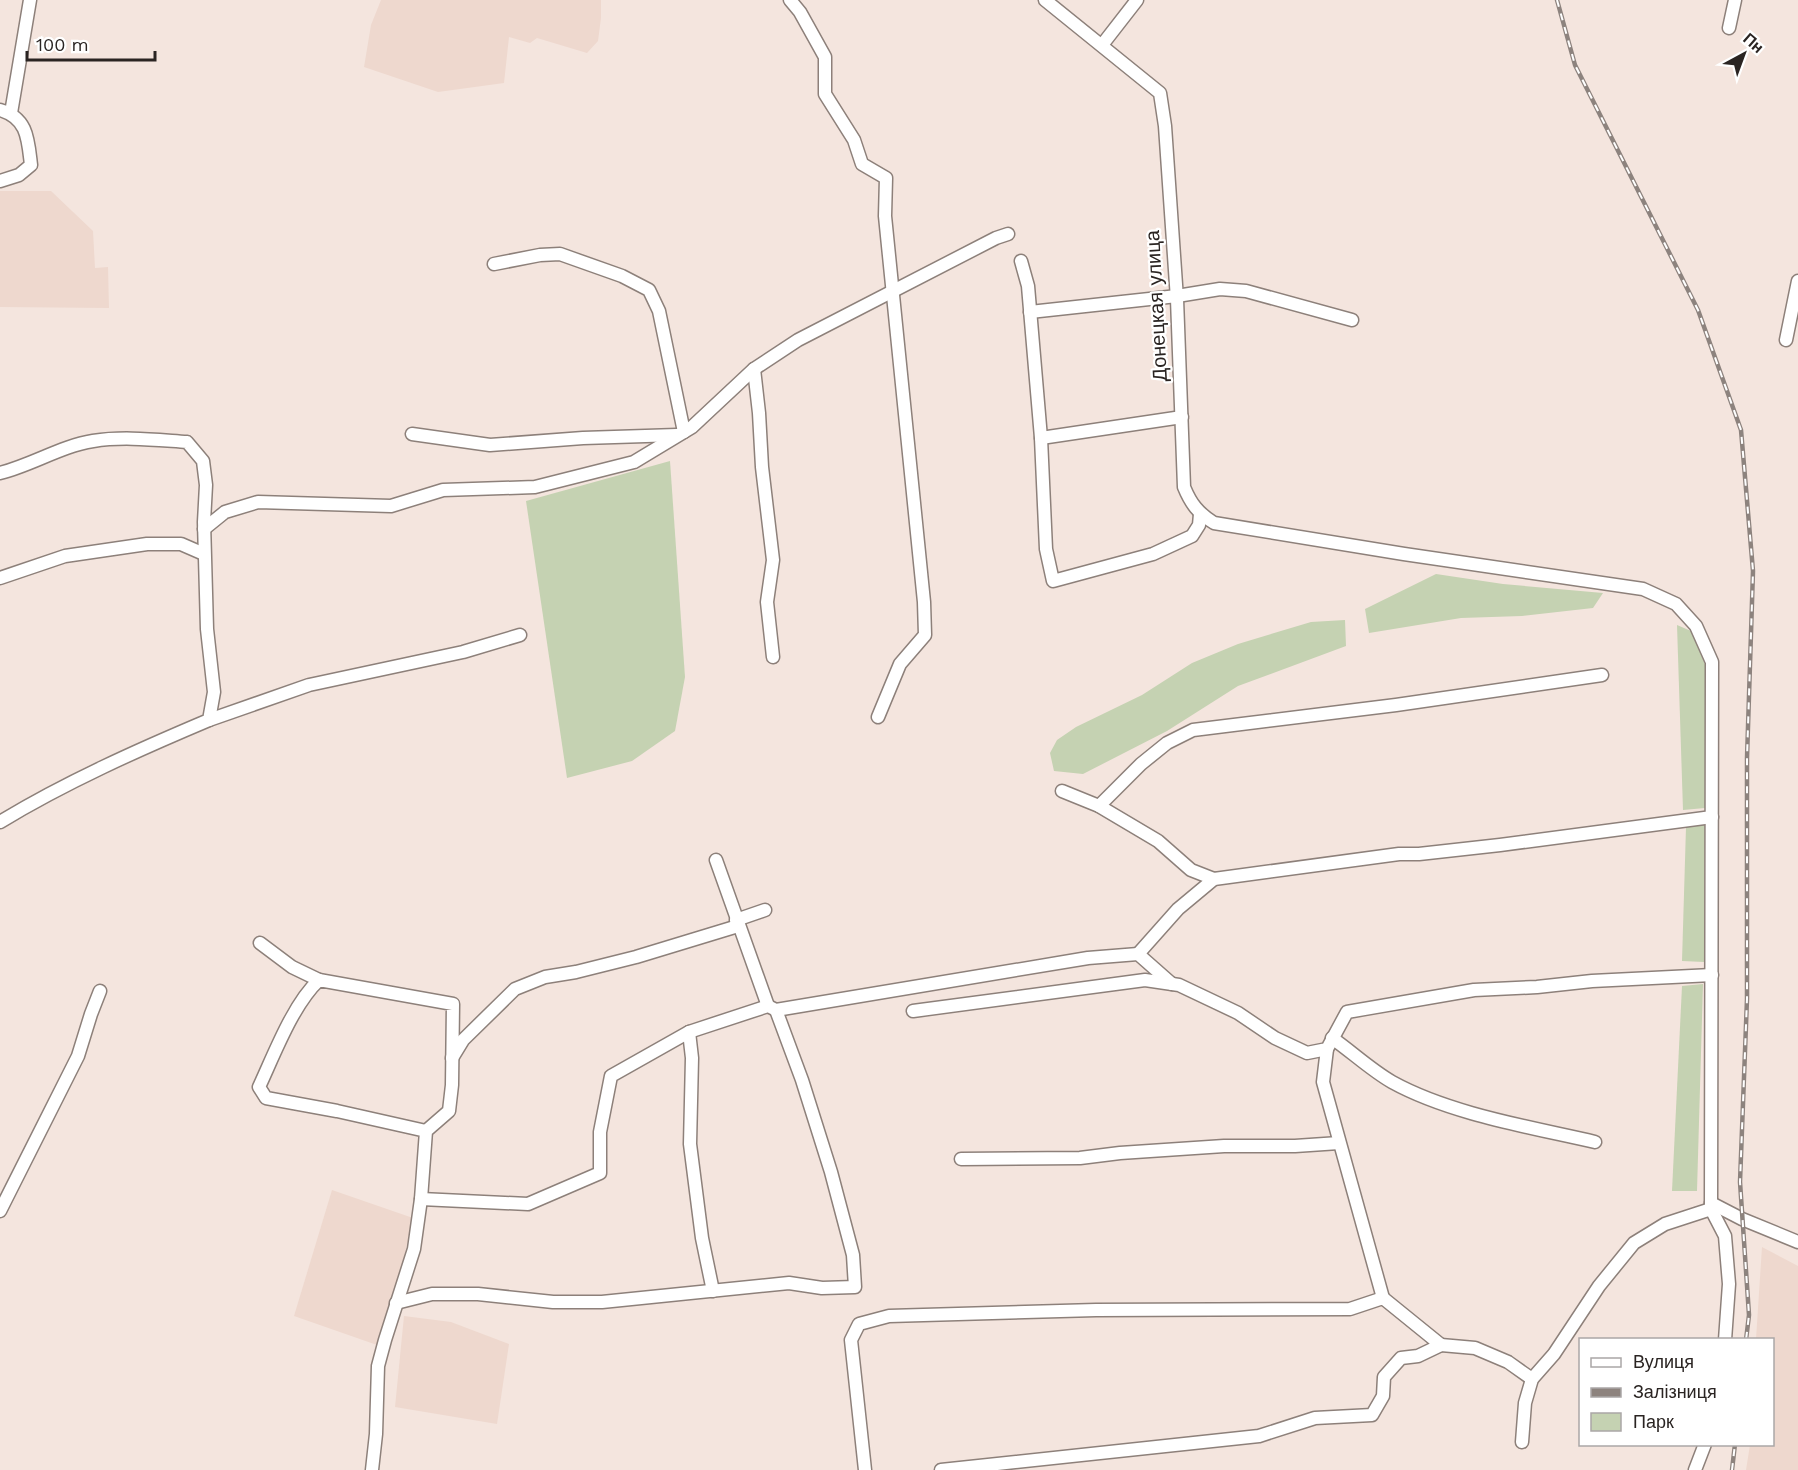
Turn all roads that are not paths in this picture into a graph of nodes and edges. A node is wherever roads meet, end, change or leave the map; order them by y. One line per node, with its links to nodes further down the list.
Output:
1 (30, 0): 8 (street)
2 (790, 0): 14 (street)
3 (1046, 0): 7 (street)
4 (1137, 0): 7 (street)
5 (1735, 0): 6 (street)
6 (1729, 28)
7 (1102, 45): 15 (street, Донецкая улица)
8 (6, 111): 9 (street)
9 (0, 181)
10 (1008, 234): 14 (street)
11 (1022, 261): 16 (street)
12 (494, 264): 21 (street)
13 (1798, 281): 18 (street)
14 (892, 292): 19 (street); 32 (street)
15 (1177, 296): 16 (street); 17 (street); 20 (street, Донецкая улица)
16 (1030, 312): 23 (street)
17 (1352, 320)
18 (1786, 340)
19 (754, 369): 21 (street); 30 (street)
20 (1182, 417): 23 (street); 25 (street, Донецкая улица)
21 (681, 433): 22 (street); 26 (street)
22 (412, 434)
23 (1041, 438): 25 (street)
24 (0, 473): 26 (street)
25 (1200, 514): 36 (street)
26 (204, 529): 27 (street)
27 (204, 555): 28 (street); 33 (street)
28 (0, 578)
29 (520, 635): 33 (street)
30 (773, 657)
31 (1602, 675): 35 (street)
32 (878, 717)
33 (209, 720): 37 (street)
34 (1062, 791): 35 (street)
35 (1099, 806): 39 (street)
36 (1712, 817): 39 (street); 44 (street)
37 (0, 822)
38 (716, 860): 41 (street)
39 (1214, 879): 43 (street)
40 (765, 910): 41 (street)
41 (737, 923): 48 (street); 52 (street)
42 (260, 943): 45 (street)
43 (1138, 954): 46 (street); 48 (street)
44 (1712, 975): 51 (street); 58 (street)
45 (319, 980): 52 (street); 53 (street)
46 (1172, 984): 49 (street); 51 (street)
47 (100, 991): 59 (street)
48 (772, 1008): 50 (street); 61 (street)
49 (913, 1011)
50 (688, 1032): 57 (street); 61 (street)
51 (1330, 1043): 54 (street); 55 (street)
52 (452, 1058): 53 (street)
53 (426, 1131): 57 (street)
54 (1595, 1142)
55 (1339, 1143): 56 (street); 62 (street)
56 (961, 1159)
57 (421, 1199): 63 (street)
58 (1711, 1206): 60 (street); 64 (street); 66 (street)
59 (0, 1211)
60 (1798, 1242)
61 (713, 1291): 63 (street)
62 (1383, 1298): 65 (street); 70 (street)
63 (396, 1303): 69 (street)
64 (1725, 1338)
65 (1441, 1345): 66 (street); 71 (street)
66 (1532, 1379): 67 (street)
67 (1522, 1442)
68 (1704, 1446): 72 (street)
69 (372, 1470)
70 (866, 1470)
71 (941, 1470)
72 (1695, 1470)

